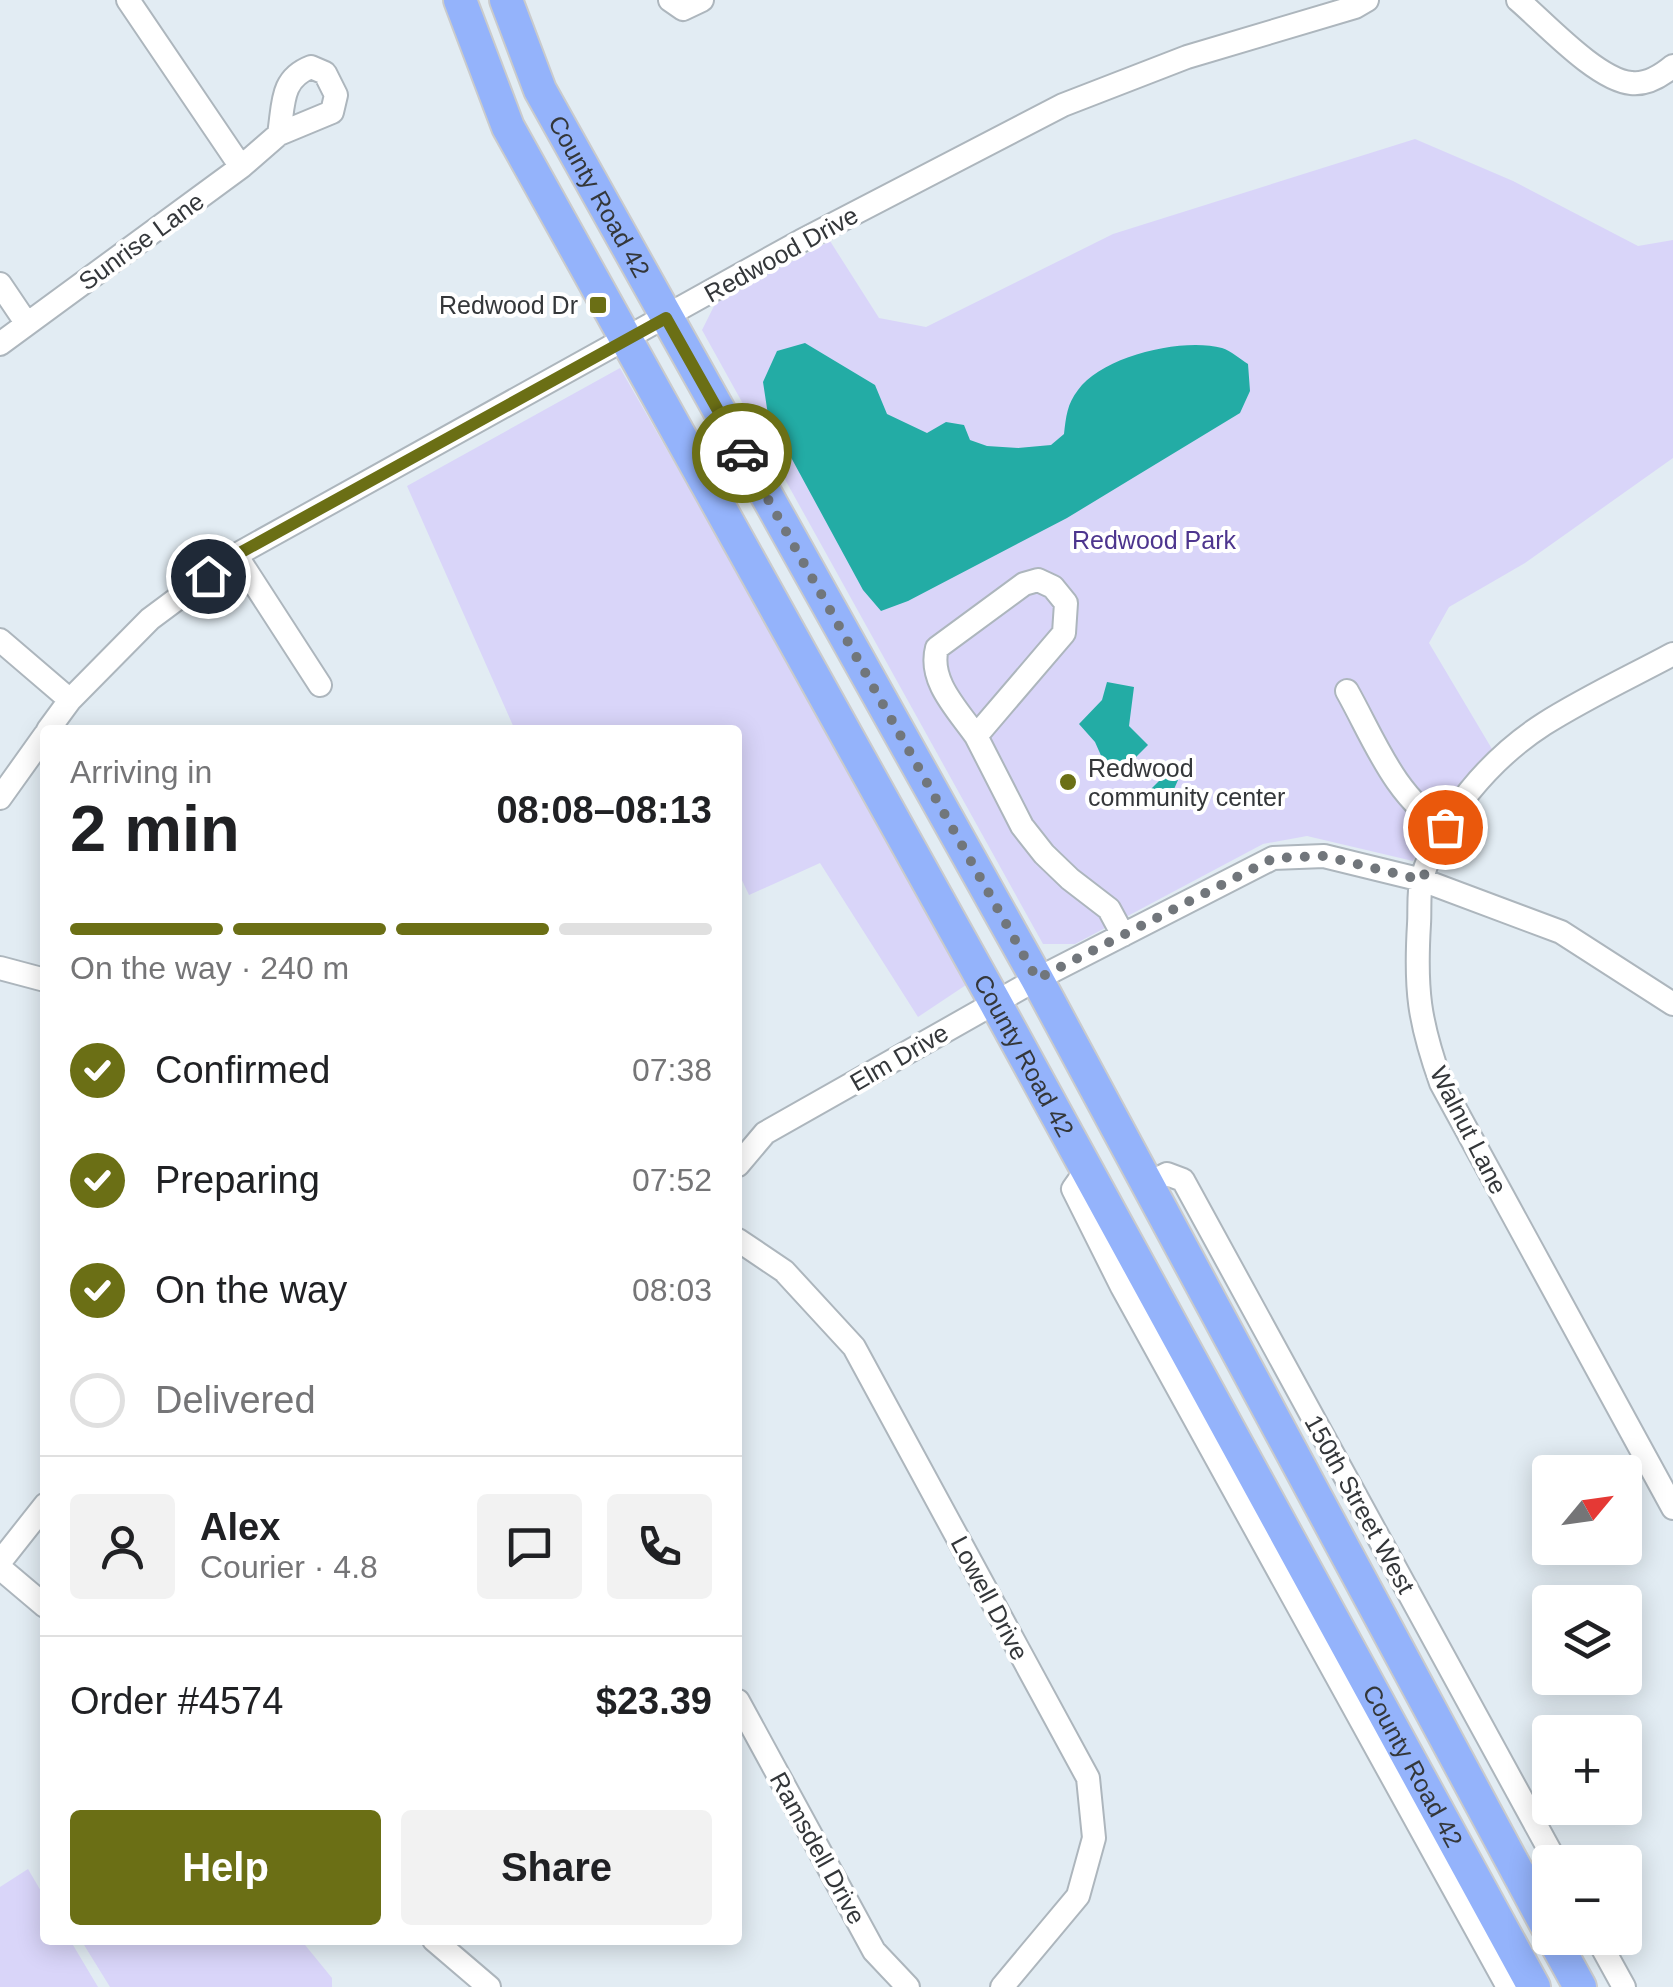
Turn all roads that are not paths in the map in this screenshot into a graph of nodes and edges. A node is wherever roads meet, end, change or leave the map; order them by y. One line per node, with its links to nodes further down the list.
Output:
1 (128, 0): 10 (street)
2 (460, 0): 14 (highway, County Road 42)
3 (506, 0): 12 (highway, County Road 42)
4 (670, 0): 5 (street)
5 (702, 0)
6 (1367, 0): 12 (street, Redwood Drive)
7 (1518, 0): 8 (street)
8 (1673, 66)
9 (279, 134): 10 (street, Sunrise Lane)
10 (240, 167): 13 (street, Sunrise Lane)
11 (0, 284): 13 (street)
12 (666, 318): 14 (street, Redwood Drive); 31 (highway, County Road 42)
13 (27, 324): 15 (street, Sunrise Lane)
14 (626, 339): 16 (street, Redwood Drive); 33 (highway, County Road 42)
15 (0, 344)
16 (236, 555): 19 (street); 21 (street, Redwood Drive)
17 (0, 640): 21 (street)
18 (1673, 654): 26 (street, Walnut Lane)
19 (320, 684)
20 (1347, 690): 26 (street)
21 (70, 700): 22 (street, Redwood Drive)
22 (52, 725)
23 (976, 736): 23 (street); 28 (street)
24 (40, 742): 25 (street, Redwood Drive)
25 (0, 798)
26 (1445, 827): 27 (street, Walnut Lane)
27 (1422, 880): 28 (street, Elm Drive); 32 (street, Elm Drive); 38 (street, Walnut Lane)
28 (1123, 935): 31 (street, Elm Drive)
29 (0, 968): 30 (street)
30 (40, 979)
31 (1037, 979): 33 (street, Elm Drive); 36 (highway, County Road 42)
32 (1671, 997)
33 (995, 1002): 34 (street, Elm Drive); 35 (highway, County Road 42)
34 (742, 1160)
35 (1087, 1170): 51 (street); 52 (highway, County Road 42)
36 (1148, 1184): 43 (street, 150th Street West); 44 (highway, County Road 42)
37 (742, 1243): 50 (street, Lowell Drive)
38 (1673, 1508)
39 (40, 1512): 40 (street)
40 (0, 1565): 41 (street)
41 (40, 1601)
42 (742, 1708): 49 (street, Ramsdell Drive)
43 (1547, 1845)
44 (1532, 1898)
45 (440, 1945): 48 (street)
46 (1563, 1955): 53 (highway, County Road 42)
47 (1606, 1955): 54 (street)
48 (489, 1987)
49 (908, 1987)
50 (1002, 1987)
51 (1508, 1987)
52 (1534, 1987)
53 (1580, 1987)
54 (1624, 1987)

